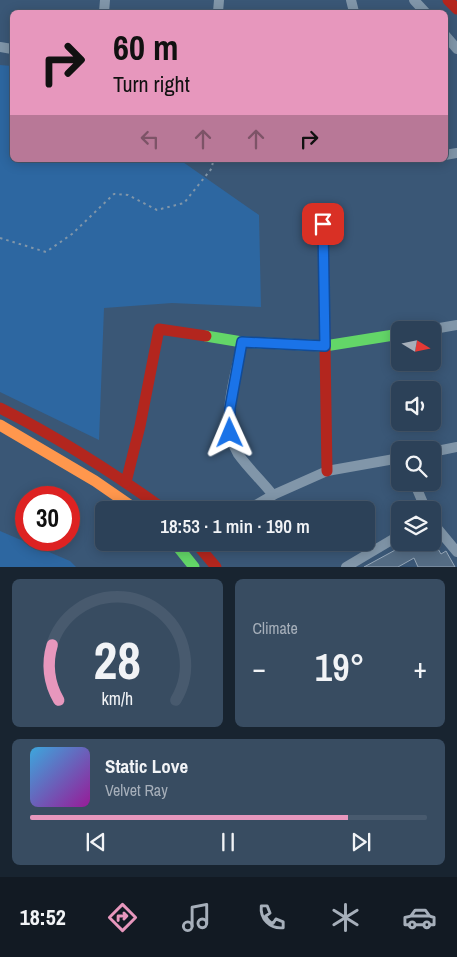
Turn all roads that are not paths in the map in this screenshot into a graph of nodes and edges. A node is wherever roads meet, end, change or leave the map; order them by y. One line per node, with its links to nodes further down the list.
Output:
1 (414, 0): 4 (street)
2 (448, 0): 3 (street)
3 (457, 9)
4 (423, 10)
5 (448, 38): 6 (street)
6 (457, 49)
7 (323, 224): 12 (street)
8 (457, 326): 9 (street)
9 (441, 328)
10 (391, 335): 12 (street)
11 (242, 342): 12 (street); 19 (street); 20 (street)
12 (325, 346): 18 (street)
13 (0, 408): 19 (street)
14 (0, 425): 21 (street)
15 (457, 447): 16 (street)
16 (441, 450)
17 (391, 460): 18 (street)
18 (327, 471): 20 (street)
19 (126, 482): 22 (street)
20 (274, 494): 23 (street)
21 (124, 501)
22 (152, 501)
23 (262, 501)
24 (441, 533): 28 (street)
25 (391, 540): 31 (street)
26 (181, 551): 29 (street)
27 (203, 551): 30 (street)
28 (457, 552)
29 (194, 567)
30 (216, 567)
31 (346, 567)

